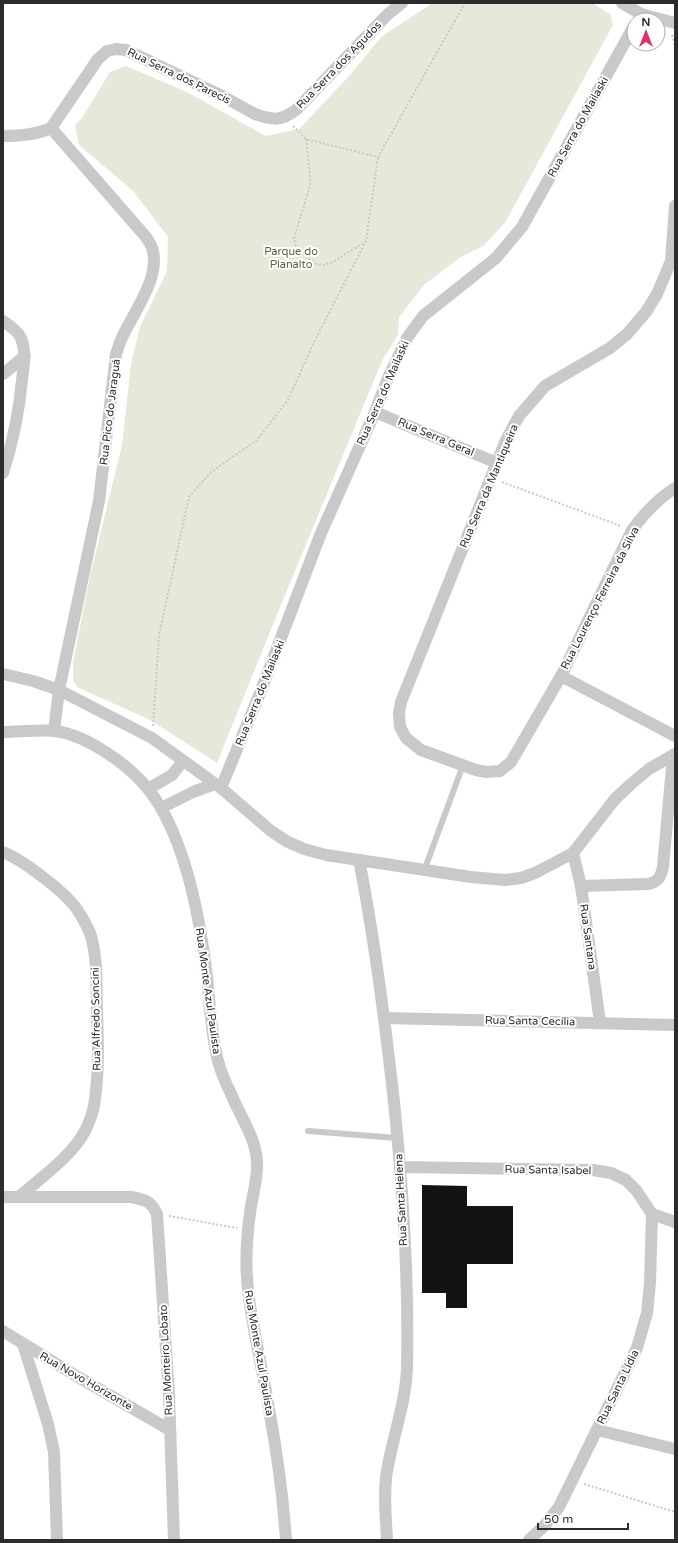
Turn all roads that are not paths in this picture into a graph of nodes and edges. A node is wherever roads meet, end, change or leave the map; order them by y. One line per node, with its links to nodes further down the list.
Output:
1 (402, 3): 5 (street, Rua Serra dos Agudos)
2 (622, 3): 3 (street)
3 (633, 12)
4 (626, 40): 12 (street, Rua Serra do Mailaski)
5 (271, 120): 6 (street, Rua Serra dos Parecis)
6 (51, 128): 7 (street); 18 (street, Rua Pico do Jaraguá)
7 (3, 136)
8 (675, 206): 13 (street, Rua Serra da Mantiqueira)
9 (3, 321): 10 (street)
10 (25, 356): 11 (street); 14 (street)
11 (3, 374)
12 (375, 412): 13 (street, Rua Serra Geral); 26 (street, Rua Serra do Mailaski)
13 (497, 463): 19 (street, Rua Serra da Mantiqueira)
14 (3, 473)
15 (675, 488): 17 (street, Rua Lourenço Ferreira da Silva)
16 (3, 674): 18 (street)
17 (561, 676): 22 (street); 25 (street, Rua Lourenço Ferreira da Silva)
18 (59, 690): 20 (street, Rua Pico do Jaraguá); 24 (street)
19 (400, 727): 25 (street, Rua Lourenço Ferreira da Silva)
20 (54, 731): 21 (street, Rua Monte Azul Paulista); 27 (street, Rua Monte Azul Paulista)
21 (3, 732)
22 (675, 736)
23 (674, 755): 30 (street); 33 (street)
24 (183, 761): 26 (street); 27 (street)
25 (463, 765): 32 (lane)
26 (218, 786): 28 (street); 31 (street)
27 (148, 789): 28 (street, Rua Monte Azul Paulista)
28 (161, 808): 51 (street, Rua Monte Azul Paulista)
29 (3, 852): 41 (street, Rua Alfredo Soncini)
30 (573, 853): 32 (street); 33 (street, Rua Santana)
31 (359, 860): 32 (street); 34 (street, Rua Santa Helena)
32 (424, 871)
33 (581, 886): 35 (street, Rua Santana)
34 (385, 1018): 35 (street, Rua Santa Cecília); 38 (street, Rua Santa Helena)
35 (600, 1022): 36 (street, Rua Santa Cecília)
36 (675, 1025)
37 (308, 1131): 38 (lane)
38 (397, 1138): 39 (street, Rua Santa Helena)
39 (400, 1167): 42 (street, Rua Santa Isabel); 52 (street, Rua Santa Helena)
40 (3, 1197): 41 (street)
41 (19, 1197): 46 (street, Rua Monteiro Lobato)
42 (652, 1214): 43 (street); 47 (street, Rua Santa Lídia)
43 (675, 1222)
44 (3, 1331): 45 (street, Rua Novo Horizonte)
45 (23, 1344): 46 (street, Rua Novo Horizonte); 49 (street)
46 (170, 1430): 50 (street, Rua Monteiro Lobato)
47 (597, 1430): 48 (street); 53 (street, Rua Santa Lídia)
48 (675, 1449)
49 (57, 1540)
50 (174, 1540)
51 (286, 1540)
52 (387, 1540)
53 (529, 1540)

